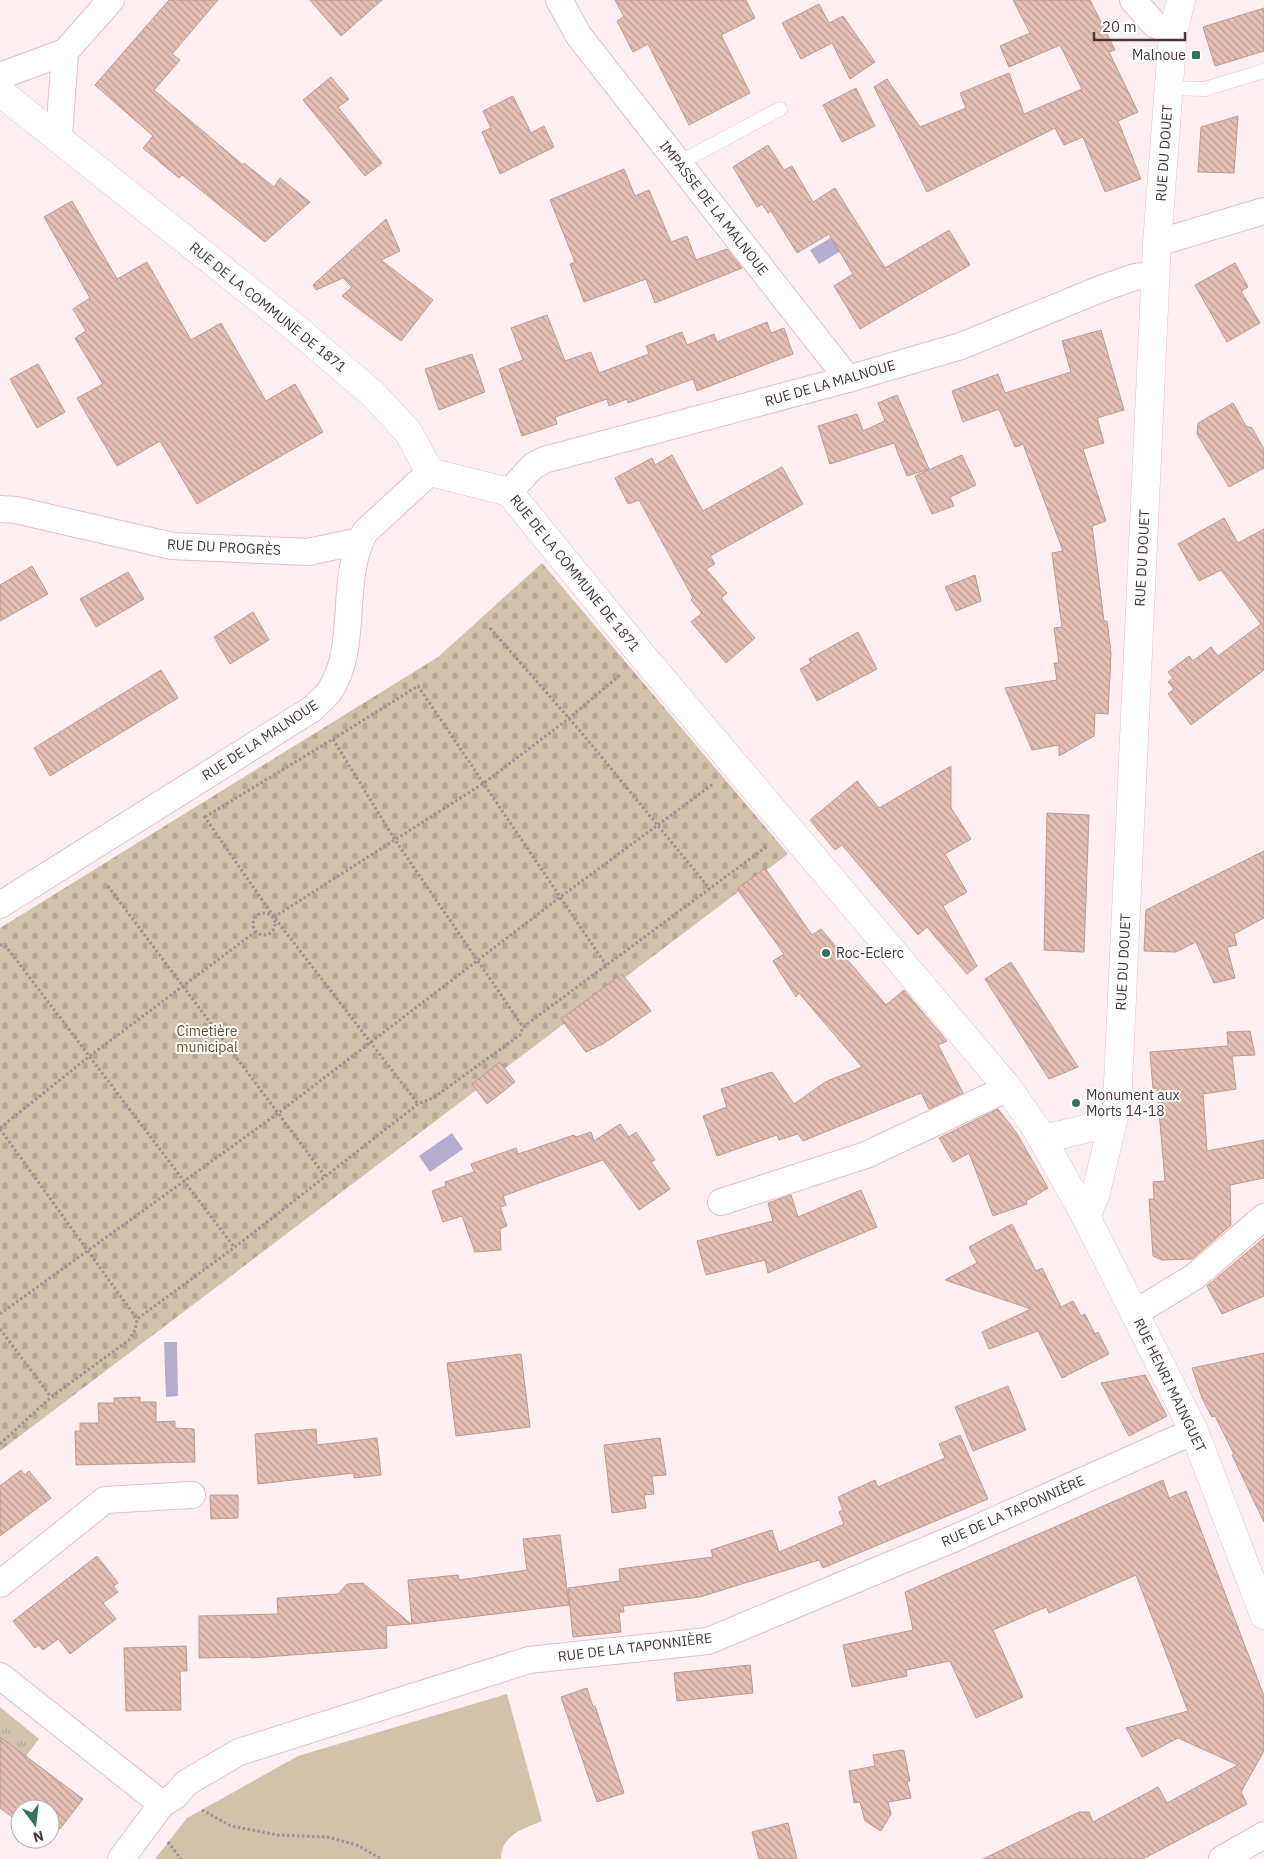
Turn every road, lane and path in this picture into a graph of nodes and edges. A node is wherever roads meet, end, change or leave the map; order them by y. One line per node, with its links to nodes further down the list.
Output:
1 (111, 0): 6 (street)
2 (559, 0): 13 (street, IMPASSE DE LA MALNOUE)
3 (1133, 0): 5 (street)
4 (1181, 0): 5 (street, RUE DU DOUET)
5 (1173, 32): 9 (street, RUE DU DOUET)
6 (66, 52): 8 (street); 12 (street)
7 (1264, 71): 9 (lane)
8 (0, 76)
9 (1169, 88): 15 (street, RUE DU DOUET)
10 (0, 92): 12 (street, RUE DE LA COMMUNE DE 1871)
11 (780, 109): 13 (lane)
12 (60, 137): 18 (street, RUE DE LA COMMUNE DE 1871)
13 (679, 163): 17 (street, IMPASSE DE LA MALNOUE)
14 (1264, 211): 15 (street)
15 (1157, 242): 16 (street, RUE DU DOUET)
16 (1156, 274): 17 (street, RUE DE LA MALNOUE); 49 (street, RUE DU DOUET)
17 (848, 379): 19 (street, RUE DE LA MALNOUE)
18 (430, 472): 19 (street, RUE DE LA COMMUNE DE 1871); 21 (street, RUE DE LA MALNOUE)
19 (509, 492): 23 (street, RUE DE LA COMMUNE DE 1871)
20 (0, 509): 21 (street, RUE DU PROGRÈS)
21 (360, 541): 28 (street, RUE DE LA MALNOUE)
22 (490, 628): 24 (path)
23 (641, 654): 24 (path); 26 (street, RUE DE LA COMMUNE DE 1871)
24 (568, 719): 27 (path); 30 (path)
25 (333, 739): 27 (path); 29 (path); 31 (path)
26 (735, 763): 30 (path); 46 (street, RUE DE LA COMMUNE DE 1871)
27 (484, 783): 31 (path); 35 (path)
28 (185, 789): 29 (path); 36 (street, RUE DE LA MALNOUE)
29 (204, 817): 37 (path)
30 (659, 825): 34 (path); 35 (path)
31 (395, 840): 37 (path); 40 (path)
32 (769, 844): 34 (path)
33 (108, 886): 42 (path)
34 (710, 889): 41 (path)
35 (559, 898): 40 (path); 41 (path)
36 (0, 905)
37 (274, 918): 38 (path); 38 (path); 44 (path)
38 (255, 932): 42 (path)
39 (0, 945): 45 (path)
40 (476, 960): 43 (path); 44 (path)
41 (606, 965): 43 (path)
42 (183, 987): 45 (path); 48 (path)
43 (523, 1027): 47 (path)
44 (371, 1041): 47 (path); 48 (path)
45 (89, 1057): 50 (path); 53 (path)
46 (1008, 1088): 51 (street, RUE DE LA COMMUNE DE 1871); 54 (street)
47 (418, 1104): 52 (path)
48 (277, 1114): 52 (path); 53 (path)
49 (1114, 1116): 51 (street); 55 (street, RUE DU DOUET)
50 (0, 1128): 58 (path)
51 (1042, 1139): 55 (street, RUE DE LA COMMUNE DE 1871)
52 (325, 1176): 57 (path)
53 (184, 1181): 57 (path); 58 (path)
54 (722, 1202)
55 (1086, 1217): 59 (street, RUE HENRI MAINGUET)
56 (1264, 1217): 59 (street)
57 (234, 1247): 61 (path)
58 (88, 1251): 60 (path); 61 (path)
59 (1135, 1313): 64 (street, RUE HENRI MAINGUET)
60 (0, 1314)
61 (137, 1319): 63 (path)
62 (0, 1328): 63 (path)
63 (51, 1396): 65 (path)
64 (1194, 1431): 68 (street, RUE HENRI MAINGUET); 70 (street, RUE DE LA TAPONNIÈRE)
65 (0, 1444)
66 (192, 1495): 67 (street)
67 (0, 1584)
68 (1264, 1615)
69 (0, 1676): 70 (street)
70 (169, 1800): 72 (street, RUE DE LA TAPONNIÈRE); 73 (path)
71 (1260, 1837): 74 (street)
72 (121, 1859)
73 (381, 1859)
74 (1222, 1859)

